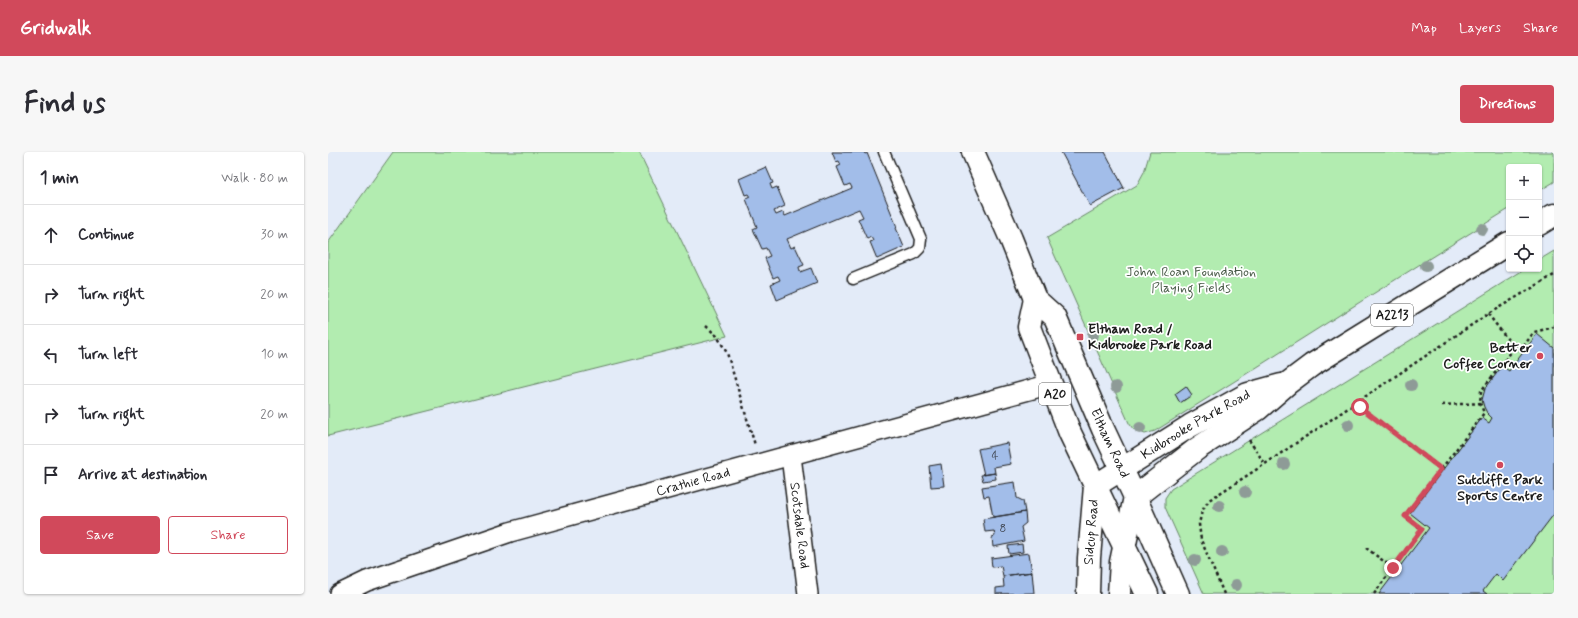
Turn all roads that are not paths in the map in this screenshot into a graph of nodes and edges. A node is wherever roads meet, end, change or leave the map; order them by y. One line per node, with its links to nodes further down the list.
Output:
1 (884, 152): 6 (lane)
2 (973, 152): 7 (highway, Eltham Road / A20)
3 (1554, 215): 4 (highway)
4 (1542, 222)
5 (1506, 245): 8 (highway, Kidbrooke Park Road / A2213)
6 (853, 279)
7 (1034, 299): 9 (highway, Eltham Road / A20); 11 (highway, Eltham Road / A20)
8 (1288, 382): 11 (highway, Kidbrooke Park Road / A2213); 12 (highway, Kidbrooke Park Road / A2213)
9 (1051, 384): 10 (street, Crathie Road); 11 (highway, Eltham Road / A20)
10 (790, 456): 14 (street, Crathie Road); 15 (street, Scotsdale Road)
11 (1109, 478): 12 (highway, Eltham Road / A20); 12 (highway); 13 (highway, Eltham Road / A20); 16 (highway, Sidcup Road / A20)
12 (1135, 497): 13 (highway); 19 (highway, Eltham Road / A20)
13 (1124, 545): 17 (highway); 18 (highway, Eltham Road)
14 (340, 594)
15 (808, 594)
16 (1088, 594)
17 (1119, 594)
18 (1147, 594)
19 (1178, 594)

